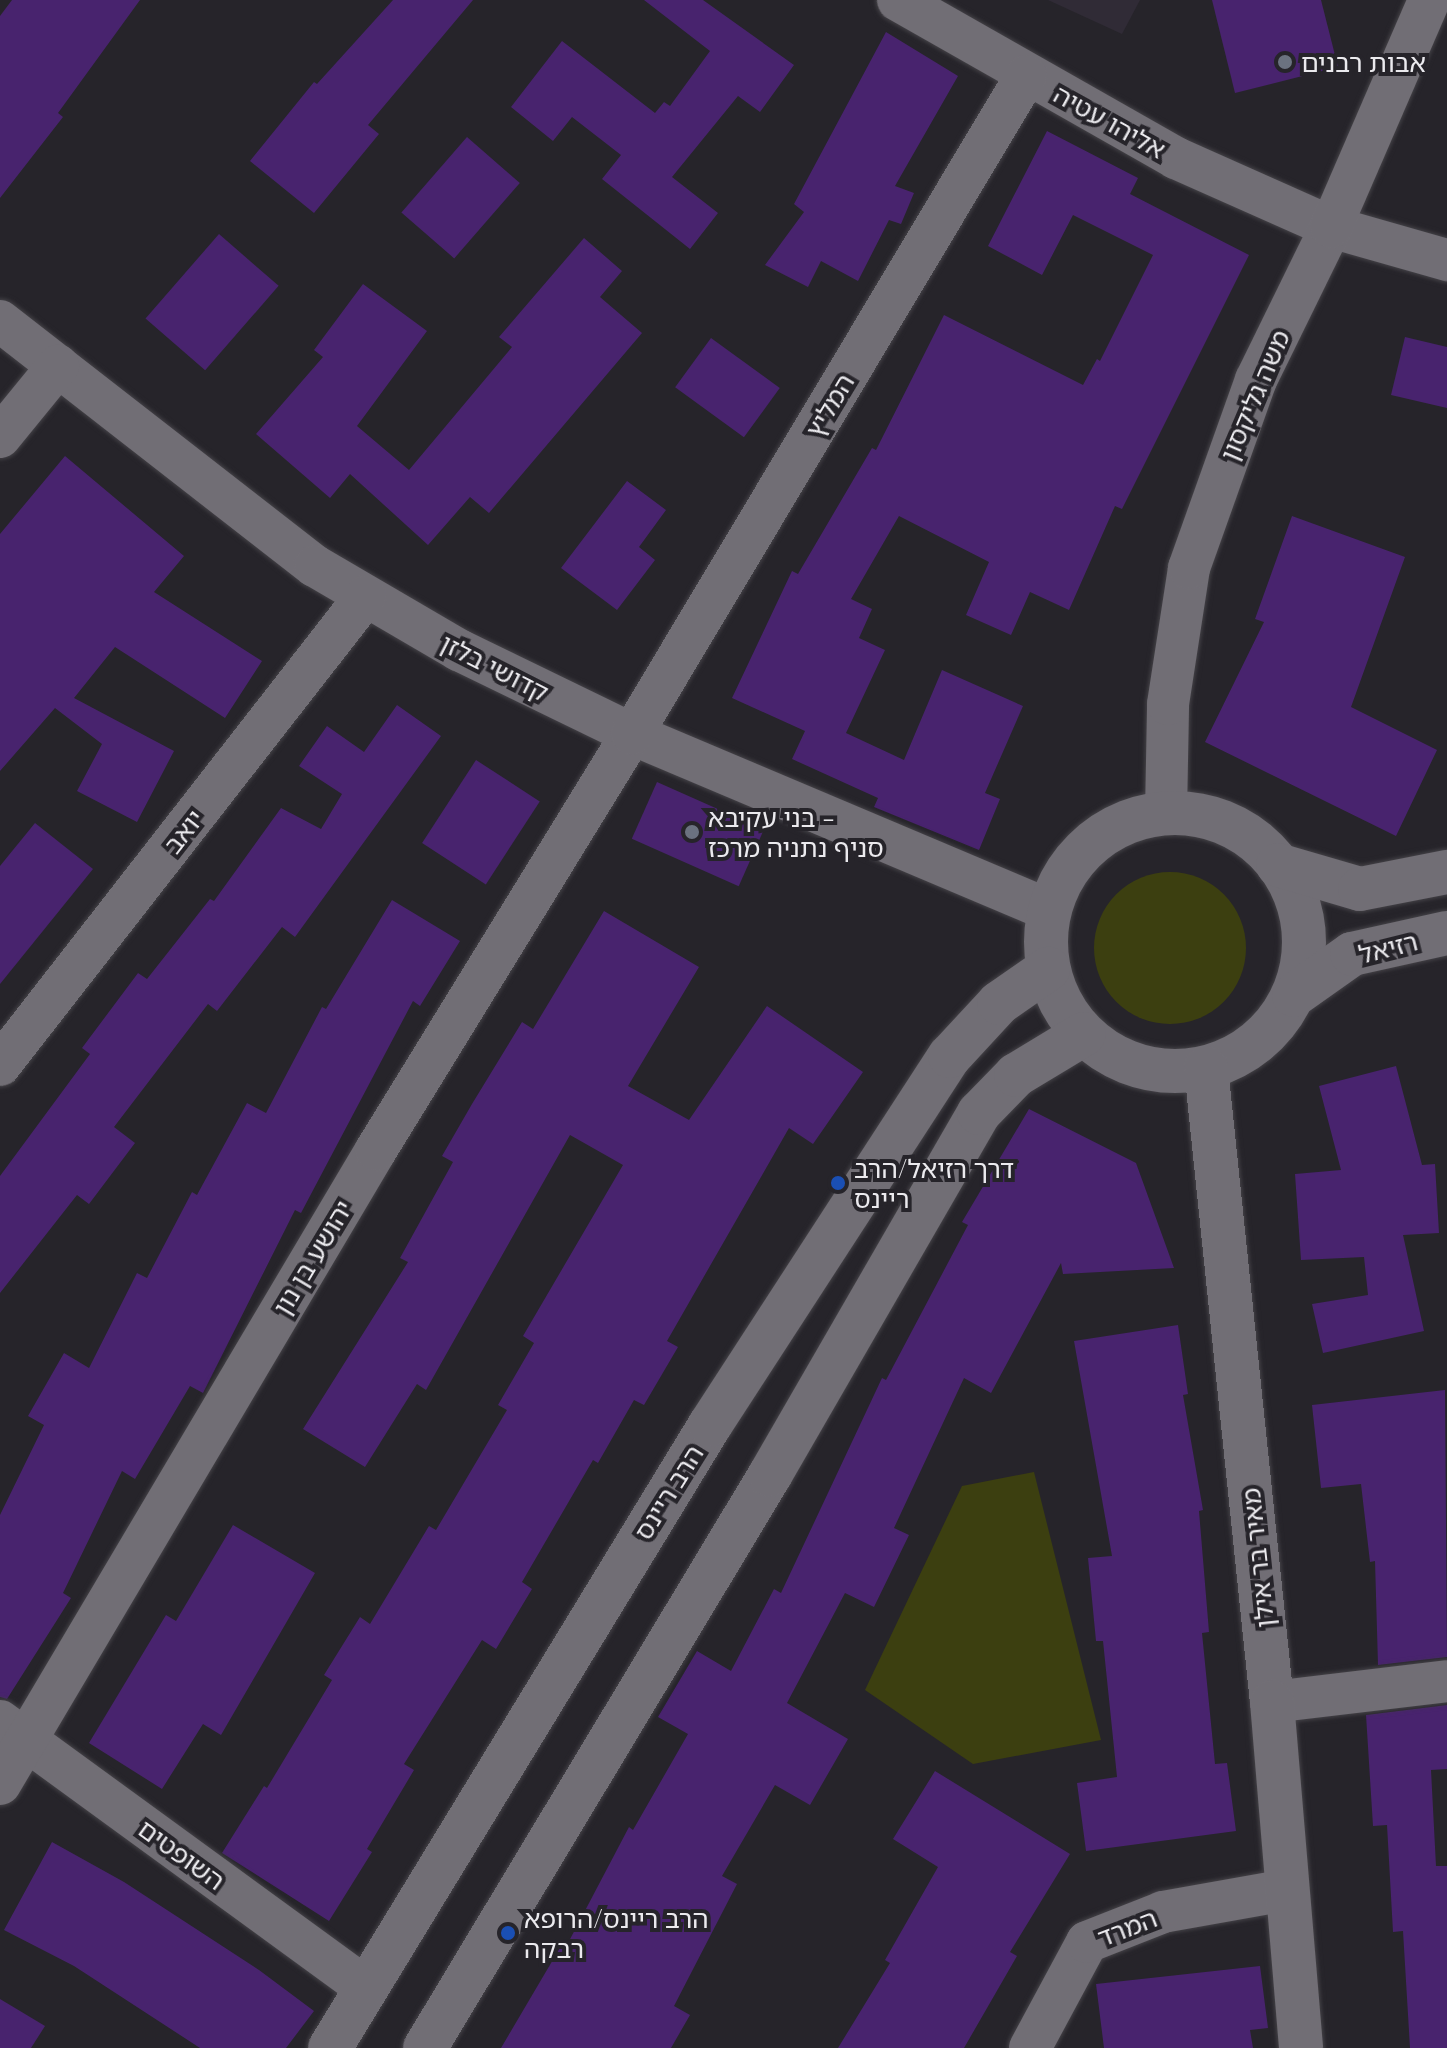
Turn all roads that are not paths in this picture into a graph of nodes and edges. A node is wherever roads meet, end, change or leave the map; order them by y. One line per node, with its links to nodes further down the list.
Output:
1 (898, 0): 3 (street, אליהו עטיה)
2 (1429, 0): 4 (street, משה גליקסון)
3 (1026, 76): 4 (street, אליהו עטיה); 10 (street, המליץ)
4 (1331, 227): 5 (street, אליהו עטיה); 11 (street, משה גליקסון)
5 (1447, 260)
6 (0, 321): 7 (street, קדושי בלזן)
7 (58, 366): 8 (street); 9 (street, קדושי בלזן)
8 (0, 437)
9 (365, 597): 10 (street, קדושי בלזן); 19 (street, יואב)
10 (632, 734): 14 (street, קדושי בלזן); 23 (street, יהושע בן נון)
11 (1166, 813): 12 (main road); 14 (main road)
12 (1278, 865): 13 (main road); 17 (main road)
13 (1447, 872)
14 (1049, 910): 16 (main road)
15 (1447, 933): 17 (main road, רזיאל)
16 (1048, 969): 18 (main road); 26 (main road, הרב ריינס)
17 (1294, 995): 20 (main road)
18 (1084, 1034): 20 (main road); 28 (main road)
19 (0, 1065)
20 (1206, 1068): 22 (main road, מאיר בר אילן)
21 (1447, 1681): 22 (street)
22 (1272, 1702): 25 (main road, מאיר בר אילן)
23 (13, 1731): 24 (street, יהושע בן נון); 26 (street, השופטים)
24 (0, 1784)
25 (1286, 1890): 29 (street, המרד); 30 (main road, מאיר בר אילן)
26 (365, 1987): 27 (main road, הרב ריינס)
27 (330, 2048)
28 (425, 2048)
29 (1030, 2048)
30 (1301, 2048)

